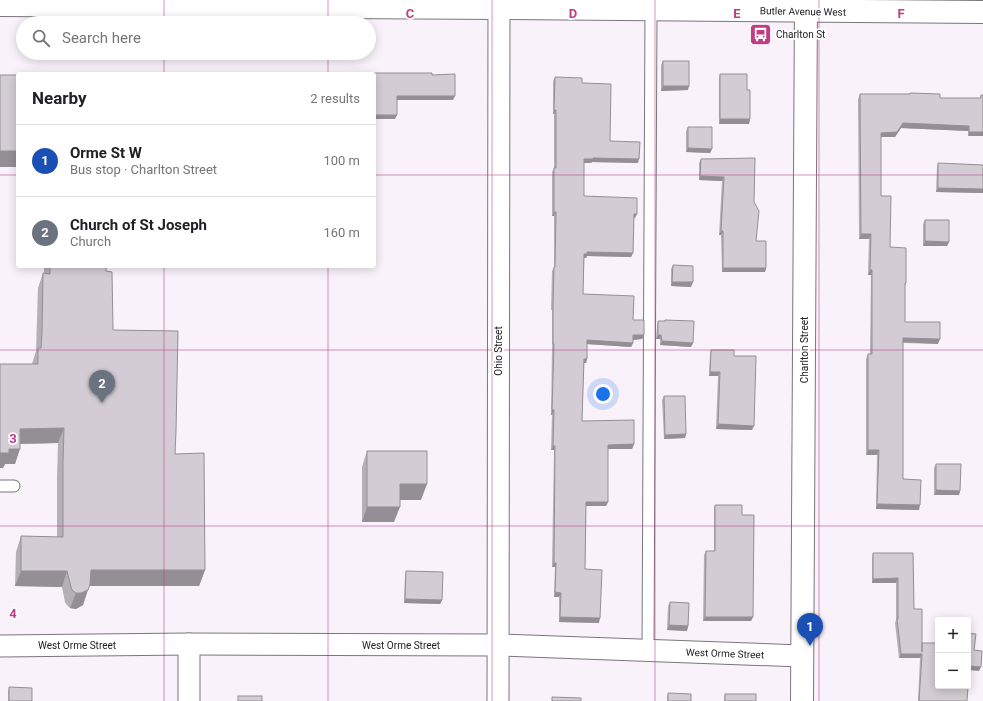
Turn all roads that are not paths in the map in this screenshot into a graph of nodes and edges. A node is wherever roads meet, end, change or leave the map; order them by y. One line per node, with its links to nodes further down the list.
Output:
1 (499, 4): 2 (street, Butler Avenue West); 4 (street, Butler Avenue West); 9 (street, Ohio Street)
2 (0, 5)
3 (806, 5): 4 (street, Butler Avenue West); 5 (street, Butler Avenue West); 12 (street, Charlton Street)
4 (651, 9): 11 (lane)
5 (983, 12)
6 (0, 486): 7 (lane)
7 (14, 486)
8 (189, 644): 9 (street, West Orme Street); 10 (street, West Orme Street); 13 (street)
9 (498, 645): 11 (street, West Orme Street); 14 (street, Ohio Street)
10 (0, 646)
11 (648, 651): 12 (street, West Orme Street)
12 (802, 656): 15 (street, Charlton Street)
13 (189, 701)
14 (498, 701)
15 (802, 701)

